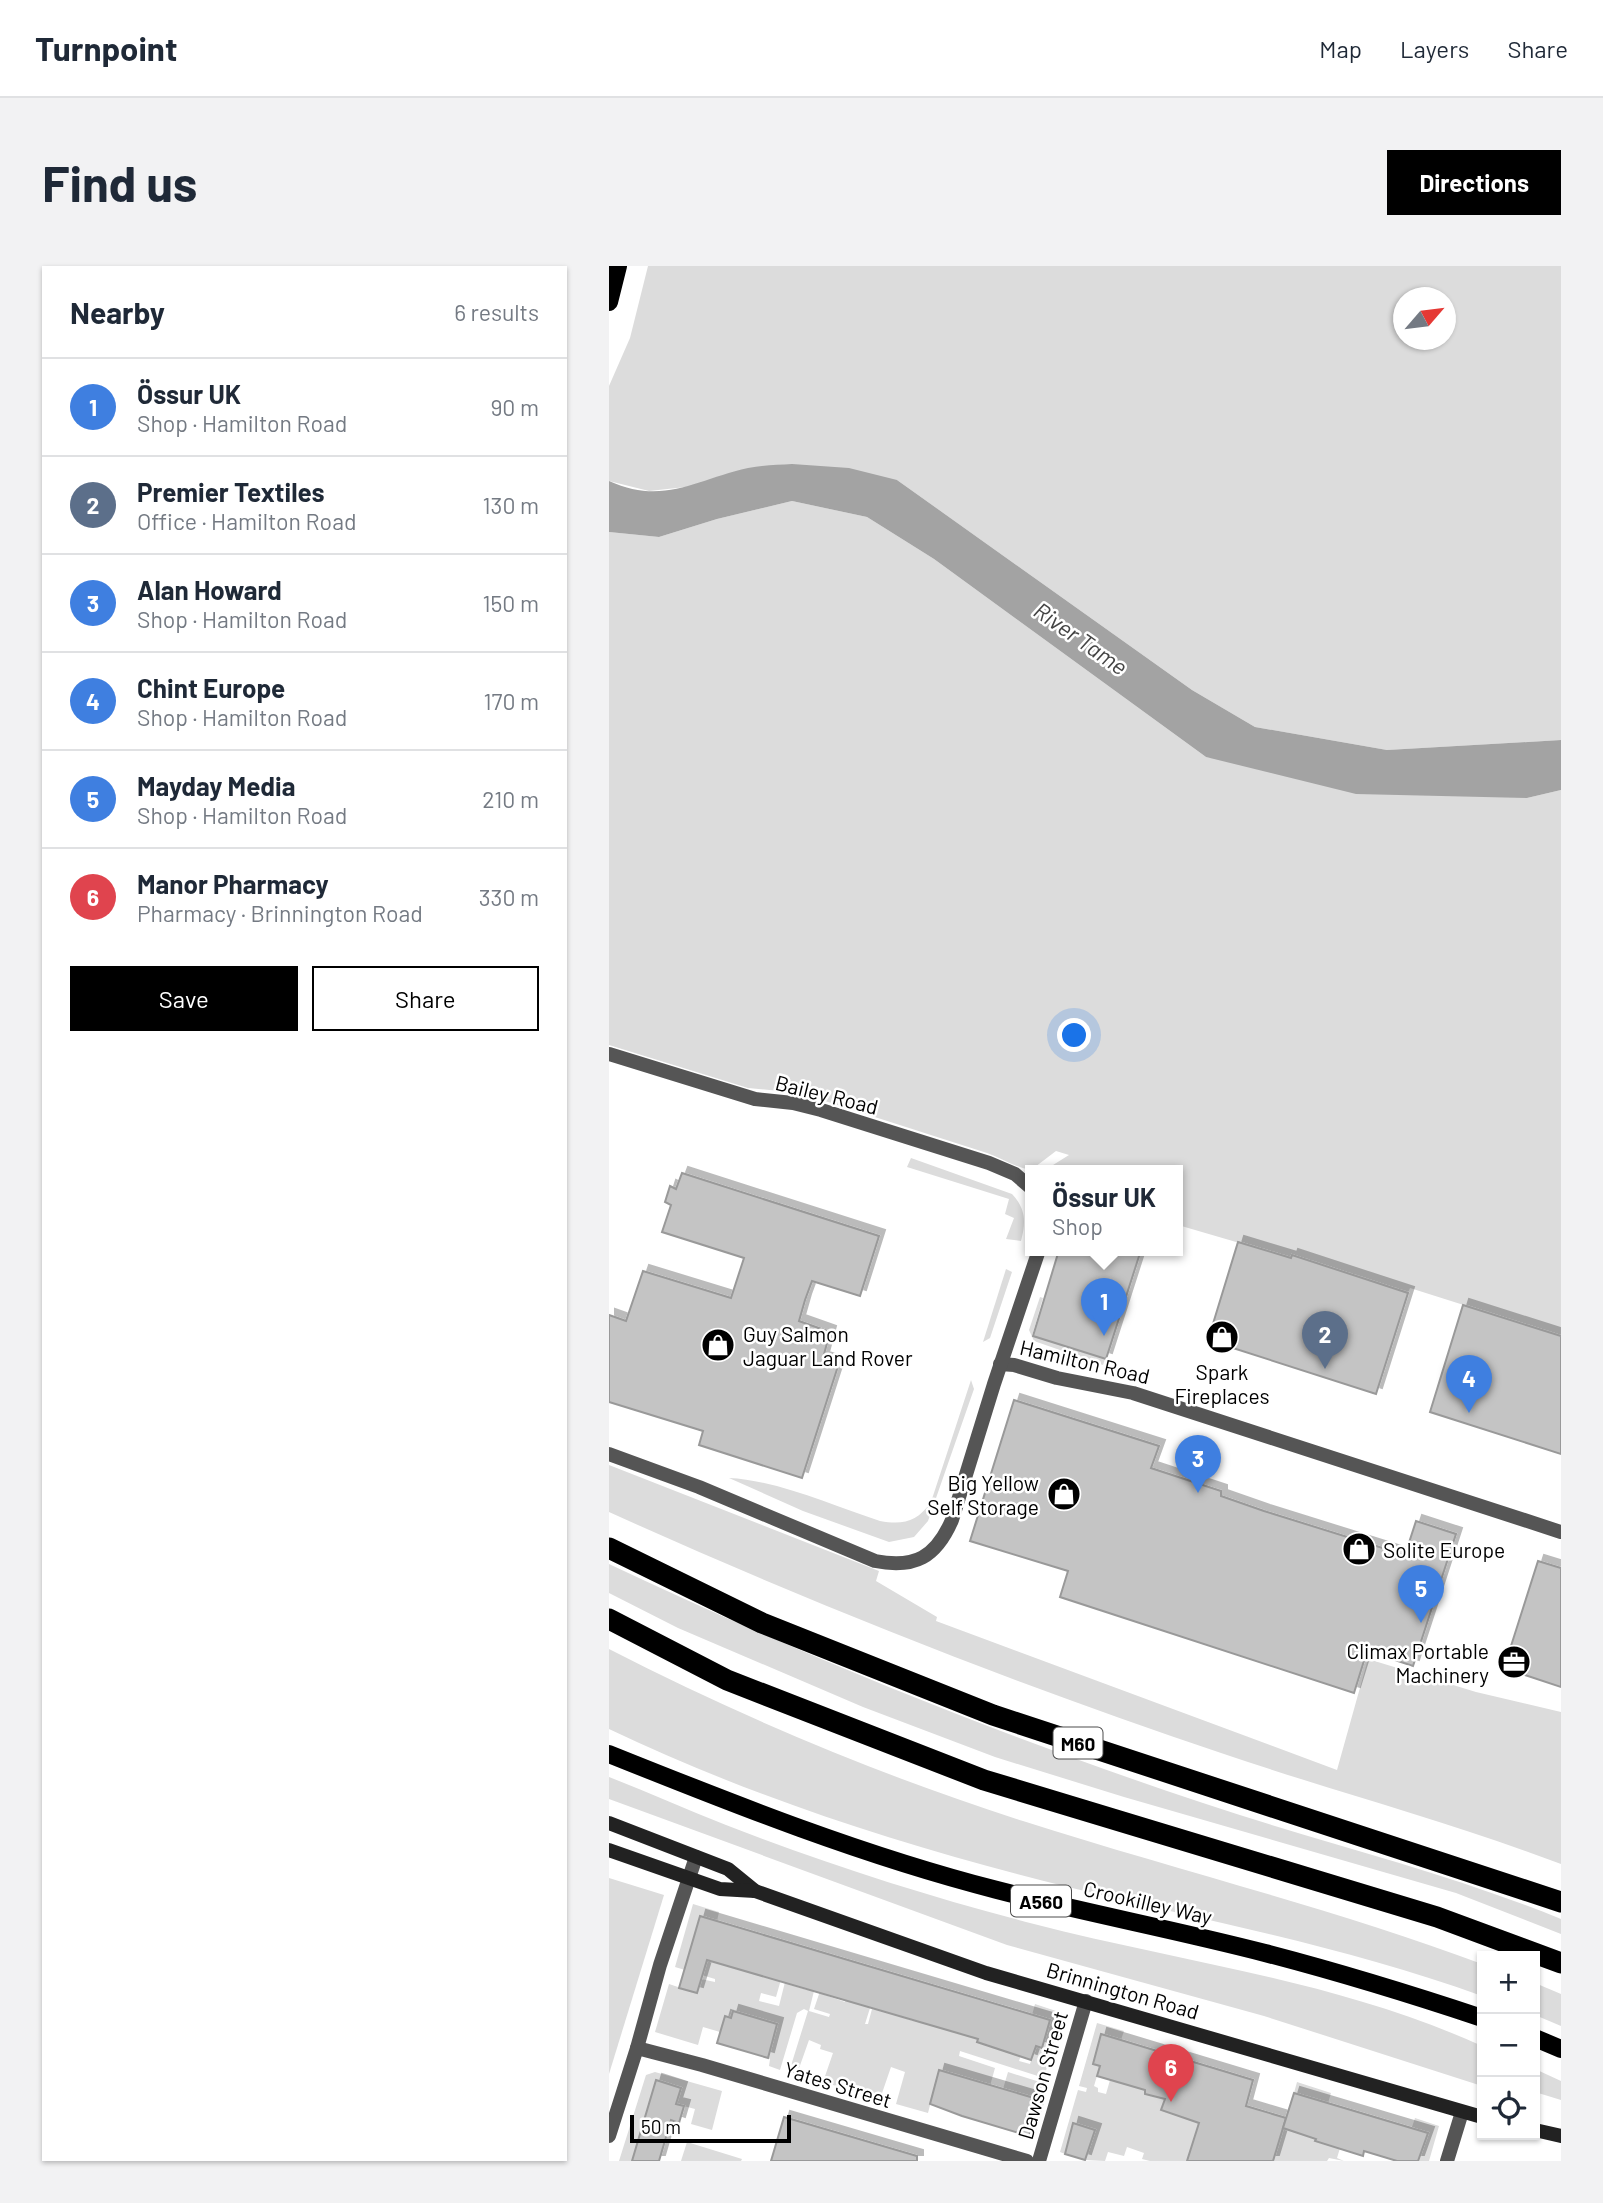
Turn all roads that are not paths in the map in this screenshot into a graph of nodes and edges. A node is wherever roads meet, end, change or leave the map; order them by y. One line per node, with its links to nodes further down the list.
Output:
1 (618, 266): 2 (main road)
2 (609, 302)
3 (609, 1054): 4 (street, Bailey Road)
4 (1025, 1182)
5 (1037, 1256): 6 (street)
6 (1000, 1364): 7 (street, Hamilton Road); 8 (street, Hamilton Road)
7 (609, 1454)
8 (1561, 1532)
9 (609, 1548): 17 (highway, M60)
10 (609, 1619): 18 (highway)
11 (609, 1754): 20 (main road, Crookilley Way / A560)
12 (609, 1823): 14 (street, Brinnington Road)
13 (609, 1850): 15 (street, Brinnington Road)
14 (697, 1857): 15 (street); 16 (street, Brinnington Road)
15 (689, 1879): 16 (street, Brinnington Road); 22 (street)
16 (755, 1891): 19 (street, Brinnington Road)
17 (1561, 1902)
18 (1561, 1963)
19 (1086, 2001): 24 (street, Brinnington Road); 30 (street, Dawson Street)
20 (1477, 2016)
21 (1540, 2040): 23 (main road)
22 (637, 2048): 27 (street); 29 (street, Yates Street)
23 (1561, 2049)
24 (1462, 2112): 25 (street, Brinnington Road); 31 (street)
25 (1477, 2116)
26 (1540, 2131): 28 (street)
27 (609, 2136)
28 (1561, 2136)
29 (1027, 2161)
30 (1039, 2161)
31 (1447, 2161)

